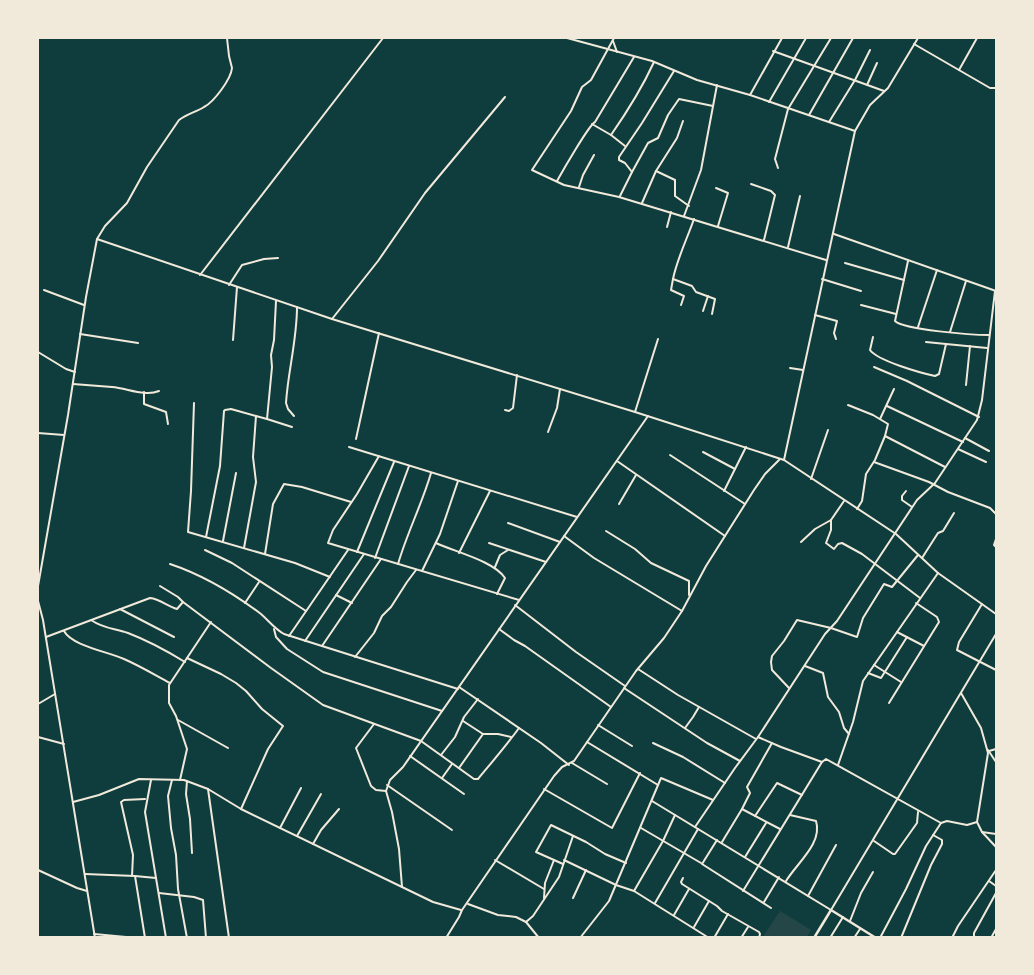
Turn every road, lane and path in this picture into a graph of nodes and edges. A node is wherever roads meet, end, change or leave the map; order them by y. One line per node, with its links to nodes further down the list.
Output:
1 (227, 38): 59 (street)
2 (383, 38): 67 (street)
3 (567, 38): 12 (street)
4 (782, 38): 14 (street)
5 (806, 38): 17 (street)
6 (831, 38): 20 (street)
7 (853, 38): 23 (street)
8 (918, 38): 11 (street)
9 (977, 38): 21 (street)
10 (613, 39): 12 (street); 15 (street)
11 (914, 44): 21 (street); 28 (street)
12 (608, 49): 15 (street); 45 (street)
13 (870, 50): 24 (street)
14 (773, 51): 17 (street); 29 (street)
15 (617, 52): 16 (street)
16 (634, 56): 18 (street); 37 (street)
17 (794, 58): 20 (street); 31 (street)
18 (654, 62): 22 (street); 39 (street)
19 (877, 63): 26 (street)
20 (814, 66): 23 (street); 33 (street)
21 (959, 70): 27 (street)
22 (674, 72): 25 (street); 40 (street)
23 (835, 72): 24 (street); 34 (street)
24 (855, 80): 26 (street); 36 (street)
25 (717, 85): 29 (street); 32 (street)
26 (867, 85): 28 (street)
27 (996, 88)
28 (885, 92): 38 (street)
29 (750, 95): 31 (street)
30 (505, 97): 87 (street)
31 (769, 102): 33 (street)
32 (713, 106): 44 (street); 52 (street)
33 (788, 109): 34 (street); 42 (street)
34 (809, 115): 36 (street)
35 (683, 121): 43 (street)
36 (829, 122): 38 (street)
37 (592, 124): 39 (street); 45 (street)
38 (854, 131): 58 (street)
39 (611, 135): 40 (street)
40 (626, 146): 44 (street)
41 (594, 156): 47 (street)
42 (778, 168)
43 (656, 171): 51 (street); 52 (street)
44 (632, 172): 49 (street)
45 (557, 181): 47 (street)
46 (751, 184): 60 (street)
47 (579, 187): 49 (street)
48 (716, 188): 57 (street)
49 (620, 196): 51 (street)
50 (800, 196): 61 (street)
51 (642, 203): 53 (street)
52 (689, 206): 54 (street)
53 (670, 212): 54 (street); 56 (street)
54 (684, 216): 55 (street)
55 (694, 219): 57 (street); 68 (street)
56 (667, 226)
57 (718, 226): 60 (street)
58 (833, 233): 63 (street); 64 (street)
59 (97, 239): 67 (street); 79 (street)
60 (764, 240): 61 (street)
61 (788, 248): 63 (street)
62 (278, 258): 72 (street)
63 (826, 260): 69 (street)
64 (908, 260): 66 (street); 70 (street)
65 (844, 262): 70 (street)
66 (937, 270): 71 (street); 88 (street)
67 (200, 275): 72 (street)
68 (672, 279): 77 (street); 81 (street)
69 (822, 279): 75 (street); 86 (street)
70 (904, 280): 85 (street)
71 (966, 280): 76 (street); 89 (street)
72 (229, 285): 73 (street)
73 (237, 287): 78 (street); 96 (street)
74 (44, 290): 79 (street)
75 (861, 291)
76 (996, 291): 92 (street)
77 (708, 296): 83 (street); 84 (street)
78 (276, 300): 82 (street); 123 (street)
79 (84, 305): 91 (street)
80 (861, 305): 85 (street)
81 (681, 306)
82 (297, 307): 87 (street); 120 (street)
83 (704, 312)
84 (712, 314)
85 (896, 314): 88 (street)
86 (815, 315): 95 (street); 105 (street)
87 (332, 319): 90 (street)
88 (918, 327): 89 (street)
89 (950, 332): 92 (street)
90 (379, 333): 107 (street); 133 (street)
91 (80, 334): 98 (street); 106 (street)
92 (989, 335): 101 (street)
93 (873, 337): 99 (street)
94 (658, 339): 118 (street)
95 (836, 339)
96 (232, 340)
97 (926, 342): 99 (street)
98 (138, 343)
99 (946, 344): 100 (street)
100 (970, 346): 101 (street); 109 (street)
101 (987, 348): 122 (street)
102 (38, 352): 106 (street)
103 (874, 367): 122 (street)
104 (790, 368): 105 (street)
105 (803, 370): 143 (street)
106 (74, 372): 108 (street)
107 (517, 375): 110 (street); 117 (street)
108 (73, 384): 113 (street); 130 (street)
109 (966, 385)
110 (560, 389): 118 (street); 128 (street)
111 (894, 389): 116 (street)
112 (159, 391): 113 (street)
113 (144, 392): 125 (street)
114 (194, 403): 173 (street)
115 (848, 405): 124 (street)
116 (887, 406): 124 (street); 134 (street)
117 (505, 410)
118 (635, 412): 121 (street)
119 (256, 416): 123 (street); 173 (street); 183 (street)
120 (294, 416)
121 (648, 416): 136 (street); 145 (street)
122 (979, 417): 132 (street)
123 (267, 419): 126 (street)
124 (880, 419): 131 (street)
125 (168, 424)
126 (292, 427)
127 (828, 430): 154 (street)
128 (548, 432)
129 (38, 433): 130 (street)
130 (64, 436): 206 (street)
131 (885, 436): 146 (street); 149 (street)
132 (965, 438): 134 (street); 138 (street)
133 (356, 439)
134 (963, 442): 137 (street)
135 (349, 447): 141 (street)
136 (746, 447): 142 (street); 150 (street)
137 (958, 449): 147 (street); 149 (street)
138 (989, 451)
139 (703, 452): 150 (street)
140 (670, 455): 159 (street)
141 (378, 456): 144 (street); 161 (street)
142 (780, 459): 143 (street); 163 (street)
143 (784, 460): 154 (street)
144 (394, 461): 148 (street); 187 (street)
145 (617, 461): 153 (street); 168 (street)
146 (874, 462): 156 (street); 165 (street)
147 (986, 462)
148 (410, 466): 151 (street); 192 (street)
149 (946, 468): 156 (street)
150 (735, 469): 159 (street)
151 (431, 472): 155 (street); 197 (street)
152 (236, 473): 177 (street)
153 (636, 475): 162 (street); 175 (street)
154 (811, 479): 160 (street)
155 (458, 481): 158 (street); 180 (street)
156 (933, 485): 164 (street); 167 (street)
157 (906, 490): 164 (street)
158 (490, 491): 168 (street); 188 (street)
159 (724, 491): 163 (street)
160 (844, 501): 165 (street); 169 (street)
161 (351, 502): 185 (street); 189 (street)
162 (619, 504)
163 (745, 504): 175 (street)
164 (912, 507): 172 (street)
165 (857, 510): 172 (street)
166 (954, 512): 193 (street)
167 (996, 514)
168 (577, 517): 174 (street)
169 (831, 520): 179 (street); 198 (street)
170 (508, 523): 178 (street)
171 (606, 531): 210 (street)
172 (896, 534): 191 (street); 198 (street)
173 (206, 536): 177 (street)
174 (564, 536): 178 (street); 222 (street)
175 (725, 536): 210 (street)
176 (996, 539): 182 (street)
177 (223, 541): 183 (street)
178 (560, 542): 195 (street)
179 (802, 542)
180 (436, 543): 188 (street); 201 (street)
181 (489, 543): 186 (street)
182 (996, 547)
183 (244, 548): 189 (street)
184 (205, 550): 204 (street)
185 (348, 550): 187 (street); 203 (street)
186 (509, 550): 195 (street); 199 (street)
187 (357, 552): 190 (street)
188 (459, 553): 199 (street)
189 (265, 554): 203 (street)
190 (364, 554): 192 (street); 209 (street)
191 (918, 555): 193 (street); 205 (street)
192 (375, 558): 194 (street)
193 (922, 558): 202 (street)
194 (381, 559): 197 (street); 216 (street)
195 (546, 562): 212 (street)
196 (170, 564): 215 (street)
197 (398, 564): 200 (street)
198 (876, 564): 205 (street); 227 (street)
199 (495, 567): 208 (street)
200 (416, 570): 201 (street); 239 (street)
201 (422, 572): 208 (street)
202 (938, 573): 211 (street); 218 (street)
203 (330, 577): 221 (street)
204 (259, 581): 215 (street); 221 (street)
205 (897, 581): 211 (street); 227 (street)
206 (38, 586)
207 (160, 586): 214 (street)
208 (497, 594): 212 (street)
209 (336, 595): 216 (street); 236 (street)
210 (689, 597): 222 (street)
211 (920, 598): 217 (street)
212 (519, 600): 219 (street)
213 (38, 601): 233 (street)
214 (183, 602): 220 (street); 225 (street)
215 (244, 603): 226 (street)
216 (352, 603): 237 (street)
217 (916, 603): 230 (street); 238 (street)
218 (982, 604): 223 (street); 242 (street)
219 (515, 606): 228 (street); 251 (street)
220 (120, 609): 224 (street); 234 (street)
221 (306, 611): 232 (street)
222 (682, 611): 245 (street)
223 (996, 614)
224 (91, 620): 229 (street); 241 (street)
225 (211, 622): 240 (street); 264 (street)
226 (274, 628): 232 (street); 261 (street)
227 (831, 628): 244 (street); 253 (street)
228 (499, 629): 252 (street); 260 (street)
229 (64, 631): 233 (street); 250 (street)
230 (897, 632): 235 (street); 243 (street)
231 (996, 634): 242 (street)
232 (289, 636): 236 (street)
233 (46, 637): 255 (street)
234 (174, 637)
235 (907, 637): 238 (street); 247 (street)
236 (305, 641): 237 (street)
237 (322, 646): 239 (street)
238 (925, 646): 249 (street)
239 (355, 657): 252 (street)
240 (187, 658): 241 (street); 315 (street)
241 (185, 662): 250 (street)
242 (980, 662): 246 (street); 254 (street)
243 (874, 665): 247 (street); 248 (street)
244 (806, 666): 253 (street); 269 (street)
245 (638, 668): 251 (street); 259 (street)
246 (996, 670)
247 (886, 671): 248 (street); 249 (street)
248 (868, 672): 269 (street)
249 (902, 682): 257 (street)
250 (170, 683): 262 (street)
251 (625, 687): 260 (street); 267 (street)
252 (458, 688): 256 (street); 261 (street)
253 (789, 688): 272 (street)
254 (961, 693): 280 (street); 312 (street)
255 (55, 694): 258 (street); 277 (street)
256 (478, 699): 263 (street); 266 (street)
257 (889, 702)
258 (38, 704)
259 (699, 706): 267 (street); 272 (street)
260 (611, 707): 265 (street)
261 (442, 711): 273 (street)
262 (178, 720): 279 (street); 297 (street)
263 (463, 721): 268 (street); 283 (street)
264 (374, 724): 273 (street); 306 (street)
265 (598, 725): 274 (street); 278 (street)
266 (518, 728): 271 (street); 290 (street)
267 (685, 728): 285 (street)
268 (483, 734): 271 (street); 292 (street)
269 (849, 734): 291 (street)
270 (38, 737): 277 (street)
271 (512, 738): 292 (street)
272 (757, 738): 276 (street); 285 (street)
273 (421, 741): 283 (street); 284 (street)
274 (587, 742): 289 (street); 293 (street)
275 (653, 743): 299 (street)
276 (772, 743): 286 (street); 317 (street)
277 (64, 744): 314 (street)
278 (632, 746)
279 (228, 748)
280 (987, 748): 282 (street); 323 (street)
281 (996, 749): 282 (street)
282 (989, 751): 287 (street)
283 (441, 754): 288 (street)
284 (410, 756): 294 (street); 301 (street)
285 (740, 761): 299 (street)
286 (822, 762): 291 (street); 309 (street)
287 (996, 762)
288 (453, 763): 292 (street); 294 (street)
289 (572, 763): 290 (street); 300 (street)
290 (569, 765): 305 (street)
291 (838, 765): 312 (street)
292 (459, 768)
293 (640, 773): 302 (street); 305 (street)
294 (442, 778): 308 (street)
295 (151, 779): 296 (street); 310 (street); 314 (street)
296 (172, 779): 297 (street); 373 (street)
297 (180, 780): 298 (street)
298 (187, 781): 304 (street); 343 (street)
299 (725, 783): 311 (street)
300 (607, 784)
301 (387, 785): 306 (street); 328 (street)
302 (658, 785): 311 (street); 313 (street)
303 (301, 788): 325 (street)
304 (208, 789): 315 (street); 400 (street)
305 (544, 790): 345 (street)
306 (386, 791): 364 (street)
307 (321, 794): 334 (street)
308 (464, 794)
309 (802, 796): 320 (street); 321 (street)
310 (146, 799): 357 (street); 359 (street)
311 (714, 800): 327 (street)
312 (898, 800): 318 (street); 337 (street)
313 (652, 801): 319 (street); 326 (street)
314 (73, 802): 356 (street)
315 (241, 809): 325 (street)
316 (339, 809): 339 (street)
317 (742, 810): 321 (street); 338 (street)
318 (918, 811): 324 (street); 337 (street)
319 (675, 815): 327 (street); 335 (street)
320 (790, 815): 329 (street); 362 (street)
321 (756, 816): 322 (street)
322 (766, 822): 329 (street); 344 (street)
323 (977, 822): 324 (street); 330 (street)
324 (941, 823): 333 (street)
325 (280, 828): 334 (street)
326 (641, 828): 335 (street); 348 (street)
327 (697, 828): 336 (street); 342 (street)
328 (452, 830)
329 (781, 830): 351 (street)
330 (982, 832): 331 (street); 341 (street)
331 (996, 834)
332 (573, 835): 346 (street); 347 (street); 348 (street)
333 (933, 835): 411 (street); 412 (street)
334 (297, 836): 339 (street)
335 (663, 840): 342 (street); 369 (street)
336 (717, 840): 338 (street); 350 (street)
337 (874, 841): 383 (street)
338 (722, 842): 344 (street)
339 (313, 844): 364 (street)
340 (836, 845): 374 (street)
341 (996, 847)
342 (684, 852): 350 (street); 380 (street)
343 (192, 853)
344 (745, 857): 351 (street)
345 (496, 860): 366 (street); 379 (street)
346 (554, 860): 349 (street); 366 (street)
347 (564, 860): 349 (street); 353 (street)
348 (626, 863): 363 (street)
349 (563, 864): 375 (street)
350 (702, 864): 370 (street)
351 (759, 865): 358 (street); 370 (street)
352 (38, 870): 368 (street)
353 (586, 870): 363 (street); 376 (street)
354 (996, 870): 361 (street)
355 (873, 872): 387 (street)
356 (84, 874): 357 (street); 368 (street)
357 (133, 876): 359 (street); 396 (street)
358 (778, 877): 362 (street); 378 (street)
359 (156, 878): 371 (street)
360 (683, 878): 367 (street)
361 (989, 881): 365 (street); 413 (street)
362 (786, 882): 374 (street)
363 (616, 885): 369 (street); 403 (street)
364 (402, 886): 382 (street)
365 (996, 886)
366 (544, 889): 375 (street)
367 (689, 889): 377 (street); 384 (street)
368 (87, 891): 393 (street)
369 (634, 891): 380 (street)
370 (743, 891): 378 (street)
371 (159, 893): 373 (street); 397 (street)
372 (996, 893): 414 (street)
373 (180, 896): 398 (street); 399 (street)
374 (808, 896): 383 (street)
375 (544, 898): 388 (street)
376 (572, 898)
377 (709, 901): 385 (street); 390 (street)
378 (764, 902): 381 (street)
379 (467, 903): 382 (street); 388 (street)
380 (655, 903): 384 (street)
381 (771, 908)
382 (462, 910): 401 (street)
383 (831, 910): 386 (main road); 408 (main road)
384 (674, 914): 390 (street)
385 (728, 914): 389 (street); 405 (street)
386 (843, 917): 387 (main road); 409 (street)
387 (850, 921): 391 (main road)
388 (526, 922): 402 (street)
389 (748, 926): 406 (street); 407 (street)
390 (694, 927): 404 (street)
391 (860, 928): 410 (street); 411 (main road)
392 (996, 929): 415 (street)
393 (94, 934): 394 (street); 395 (street)
394 (95, 938)
395 (138, 938)
396 (145, 938)
397 (166, 938)
398 (187, 938)
399 (206, 938)
400 (229, 938)
401 (446, 938)
402 (539, 938)
403 (580, 938)
404 (710, 938)
405 (714, 938)
406 (741, 938)
407 (759, 938)
408 (814, 938)
409 (830, 938)
410 (854, 938)
411 (878, 938)
412 (901, 938)
413 (952, 938)
414 (974, 938)
415 (992, 938)

